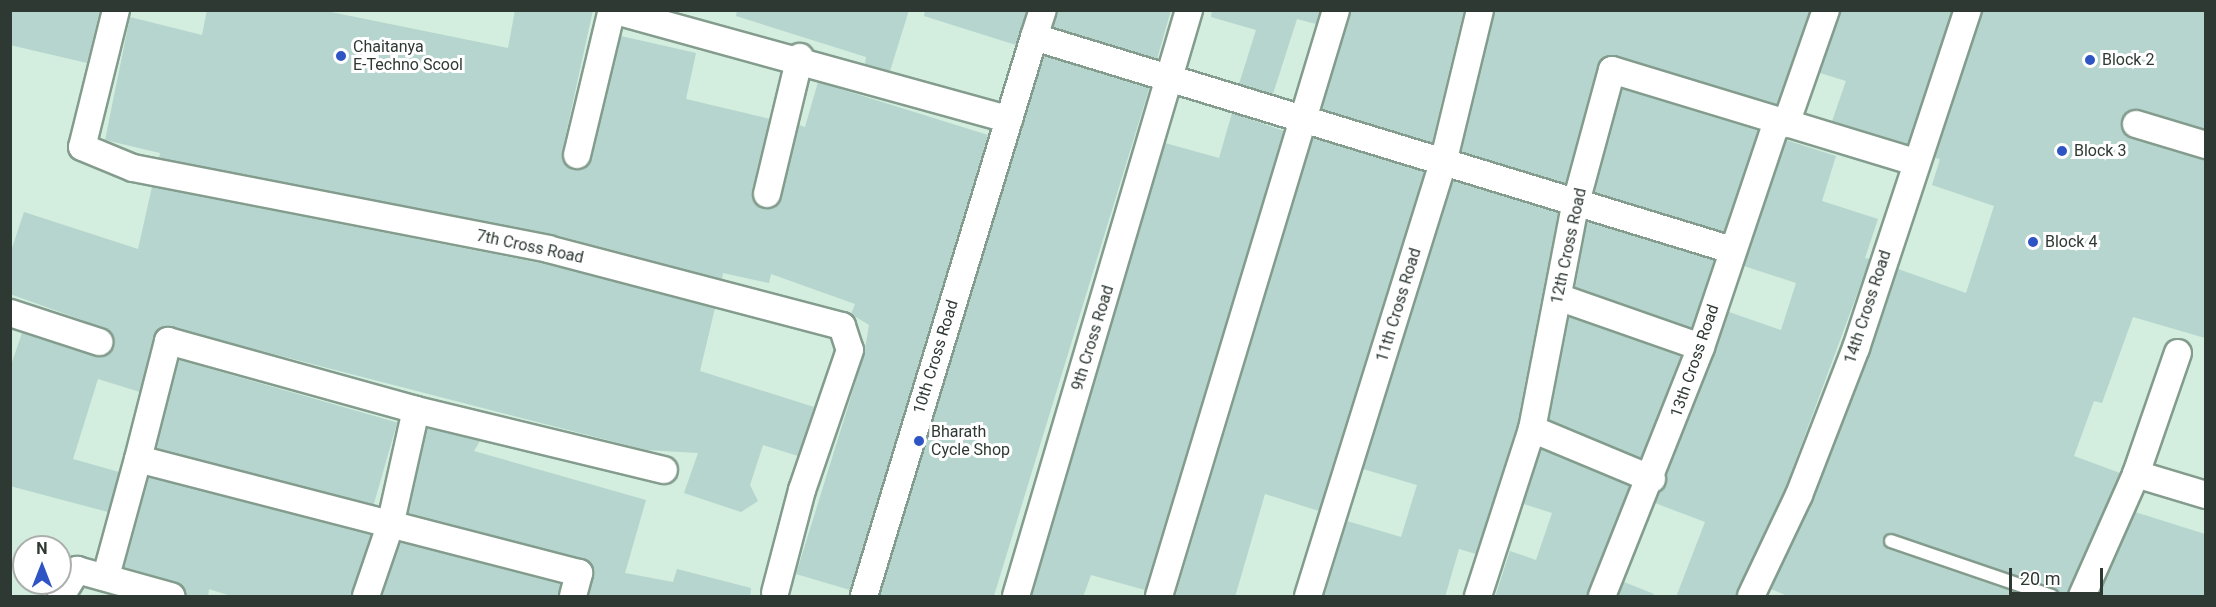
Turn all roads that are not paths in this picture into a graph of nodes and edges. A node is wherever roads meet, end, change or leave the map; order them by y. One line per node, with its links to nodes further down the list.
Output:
1 (116, 10): 38 (street, 7th Cross Road)
2 (1043, 10): 9 (street, 10th Cross Road)
3 (1189, 10): 11 (street, 9th Cross Road)
4 (1336, 10): 13 (street)
5 (1480, 10): 19 (street, 11th Cross Road)
6 (1826, 10): 14 (street, 13th Cross Road)
7 (1968, 10): 18 (street, 14th Cross Road)
8 (611, 12): 10 (street); 17 (street)
9 (1034, 37): 11 (street); 12 (street, 10th Cross Road)
10 (800, 57): 12 (street); 20 (street)
11 (1170, 79): 13 (street); 44 (street, 9th Cross Road)
12 (1009, 119): 43 (street, 10th Cross Road)
13 (1303, 120): 19 (street); 45 (street)
14 (1781, 122): 18 (street); 21 (street, 12th Cross Road); 22 (street, 13th Cross Road)
15 (2136, 124): 16 (street)
16 (2205, 145)
17 (577, 155)
18 (1914, 162): 49 (street, 14th Cross Road)
19 (1443, 164): 21 (street); 46 (street, 11th Cross Road)
20 (767, 194)
21 (1575, 206): 22 (street); 23 (street, 12th Cross Road)
22 (1732, 250): 26 (street, 13th Cross Road)
23 (1558, 297): 26 (street); 29 (street, 12th Cross Road)
24 (10, 313): 25 (street)
25 (99, 342)
26 (1701, 347): 33 (street, 13th Cross Road)
27 (2178, 353): 32 (street)
28 (416, 410): 30 (street); 31 (street); 35 (street)
29 (1532, 429): 33 (street); 47 (street, 12th Cross Road)
30 (138, 459): 35 (street); 37 (street)
31 (664, 470)
32 (2136, 474): 34 (street); 51 (street)
33 (1652, 479): 48 (street, 13th Cross Road)
34 (2205, 495)
35 (390, 526): 41 (street); 42 (street)
36 (1891, 541): 50 (lane)
37 (106, 576): 39 (street); 40 (street)
38 (780, 595)
39 (61, 597)
40 (171, 597)
41 (366, 597)
42 (573, 597)
43 (864, 597)
44 (1016, 597)
45 (1159, 597)
46 (1308, 597)
47 (1478, 597)
48 (1602, 597)
49 (1751, 597)
50 (2052, 597)
51 (2082, 597)

